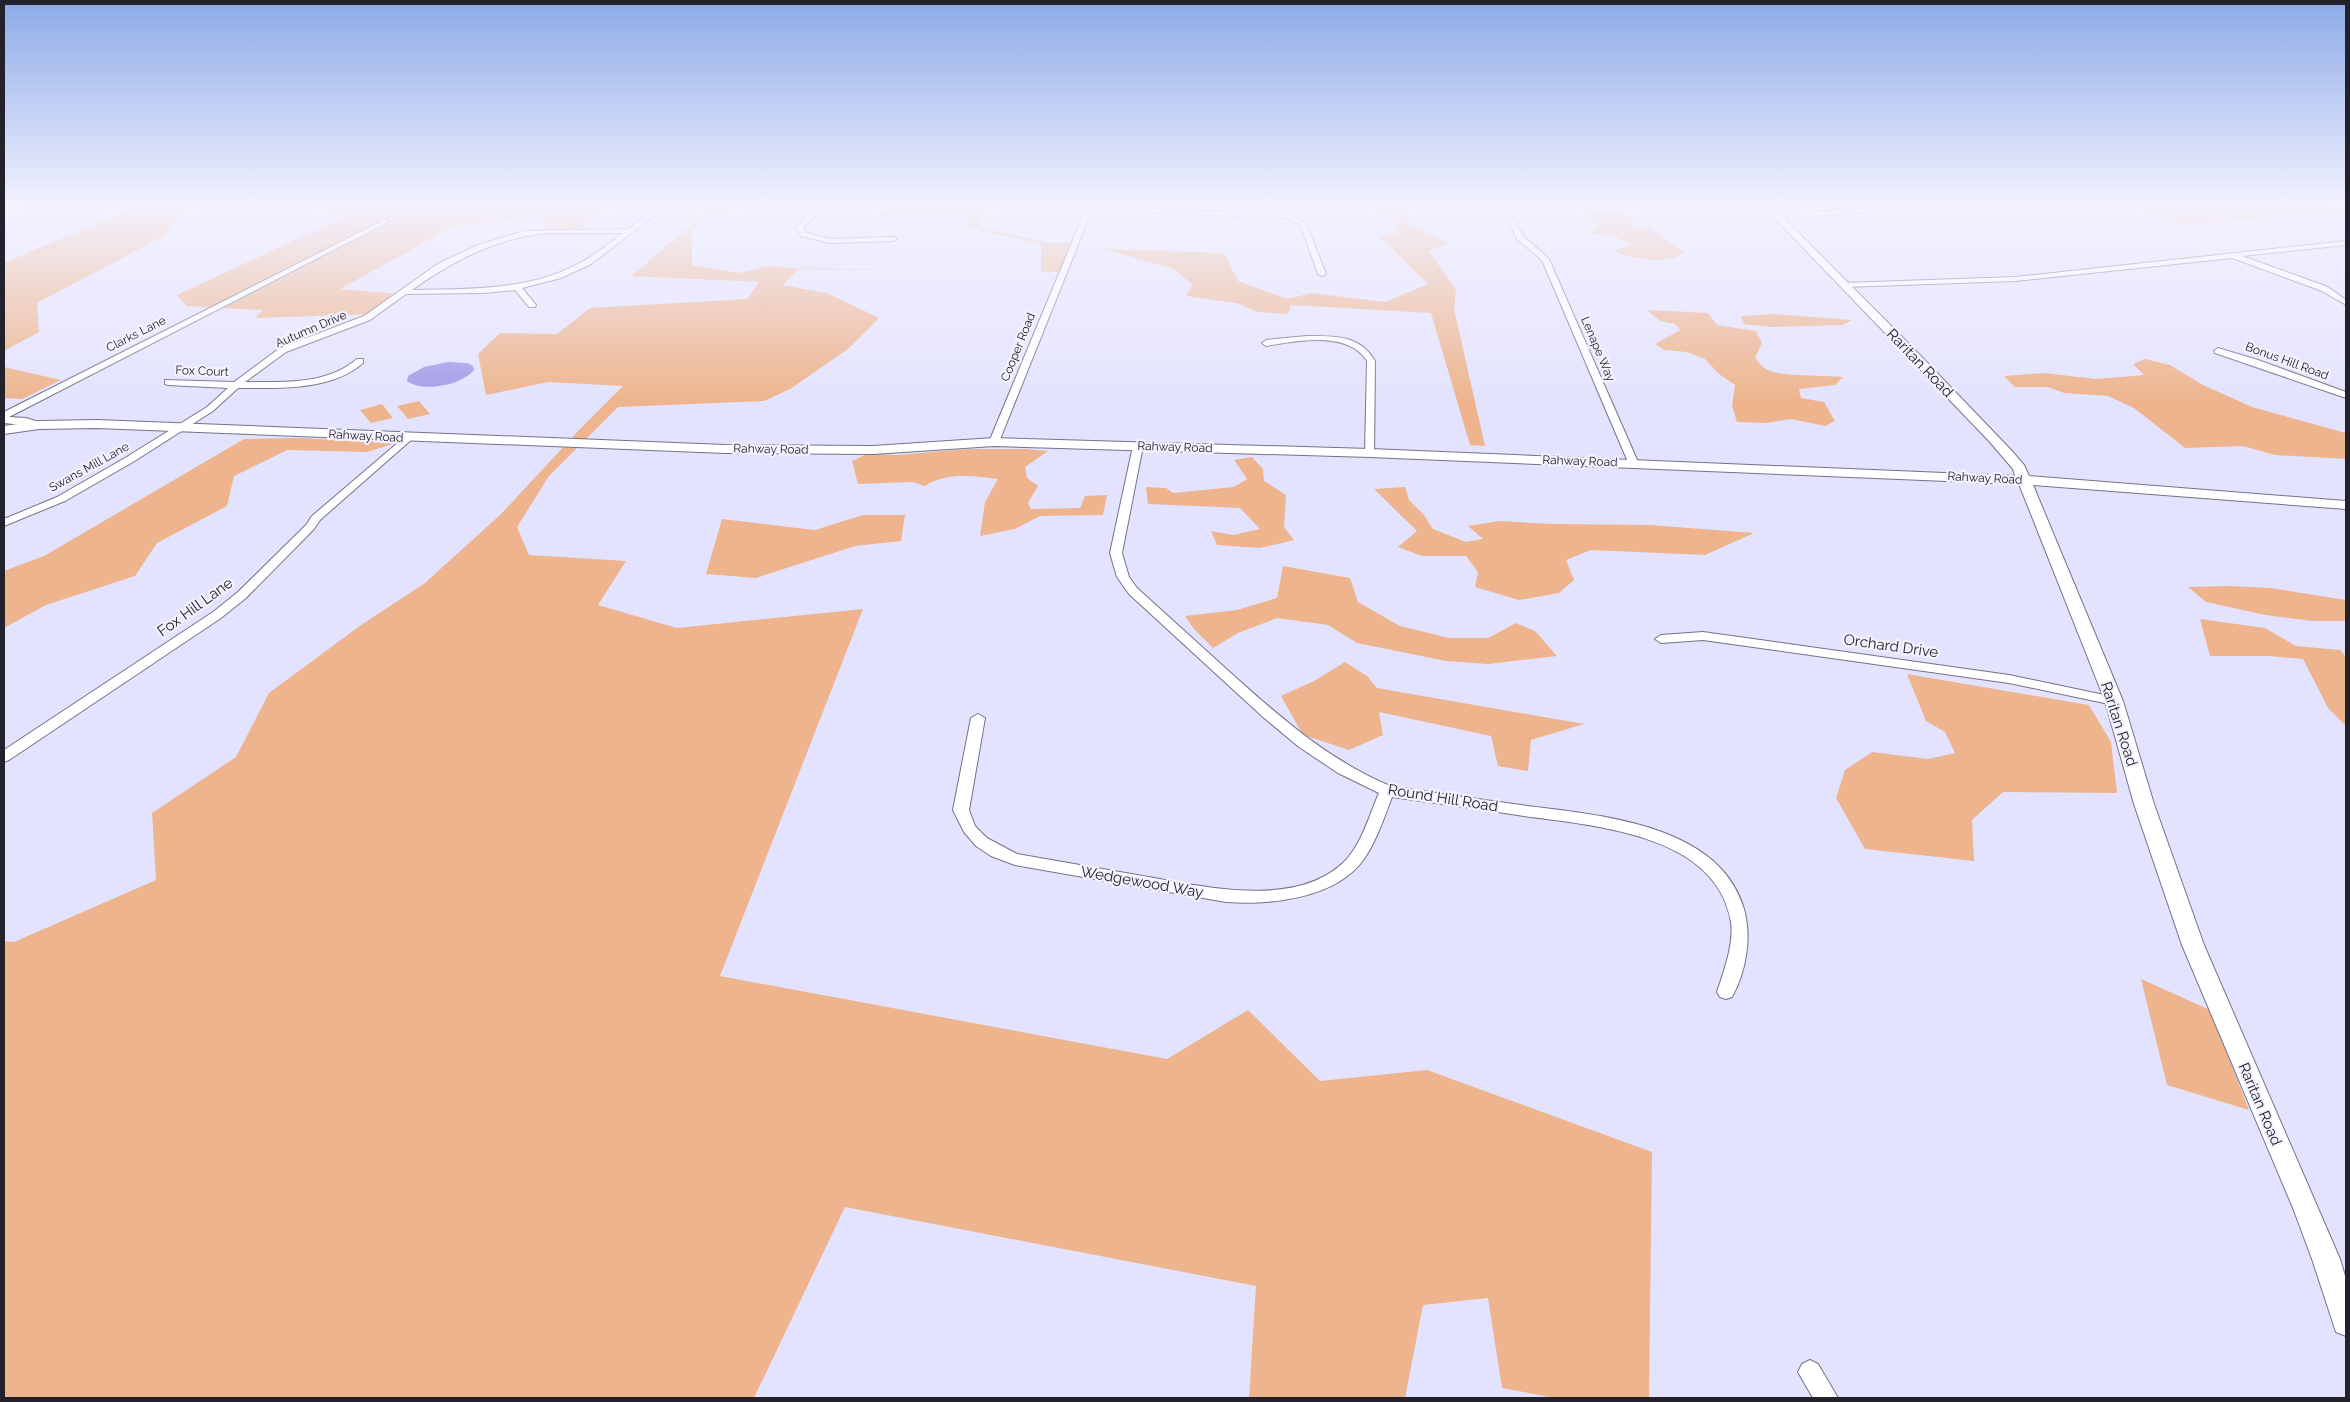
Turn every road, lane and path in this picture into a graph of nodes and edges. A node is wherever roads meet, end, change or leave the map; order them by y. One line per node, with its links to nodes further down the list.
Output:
1 (287, 271): 20 (street, Clarks Lane)
2 (434, 271): 11 (street, Autumn Drive)
3 (568, 271): 10 (street)
4 (1064, 271): 26 (street, Cooper Road)
5 (1550, 271): 29 (street, Lenape Way)
6 (1831, 271): 9 (street, Raritan Road)
7 (2083, 271): 9 (street)
8 (2278, 271): 12 (street)
9 (1844, 285): 30 (street, Raritan Road)
10 (517, 286): 11 (street); 13 (street)
11 (405, 292): 18 (street, Autumn Drive)
12 (2346, 303)
13 (532, 306)
14 (1266, 343): 28 (street)
15 (2218, 351): 19 (street, Bonus Hill Road)
16 (360, 360): 18 (street, Fox Court)
17 (168, 382): 18 (street, Fox Court)
18 (236, 385): 23 (street, Autumn Drive)
19 (2346, 396)
20 (4, 416)
21 (4, 420): 22 (street)
22 (39, 425): 23 (street, Rahway Road); 24 (street, Rahway Road)
23 (183, 427): 25 (street, Rahway Road); 32 (street, Swans Mill Lane)
24 (4, 430)
25 (408, 438): 26 (street, Rahway Road); 36 (street, Fox Hill Lane)
26 (994, 442): 27 (street, Rahway Road)
27 (1138, 446): 28 (street, Rahway Road); 37 (street, Round Hill Road)
28 (1370, 452): 29 (street, Rahway Road)
29 (1633, 462): 30 (street, Rahway Road)
30 (2025, 480): 31 (street, Rahway Road); 34 (street, Raritan Road)
31 (2346, 505)
32 (4, 523)
33 (1661, 639): 34 (street, Orchard Drive)
34 (2114, 701): 39 (street, Raritan Road)
35 (978, 718): 37 (street, Wedgewood Way)
36 (4, 757)
37 (1387, 791): 38 (street, Round Hill Road)
38 (1726, 992)
39 (2346, 1322)
40 (1810, 1372): 41 (street)
41 (1826, 1398)

